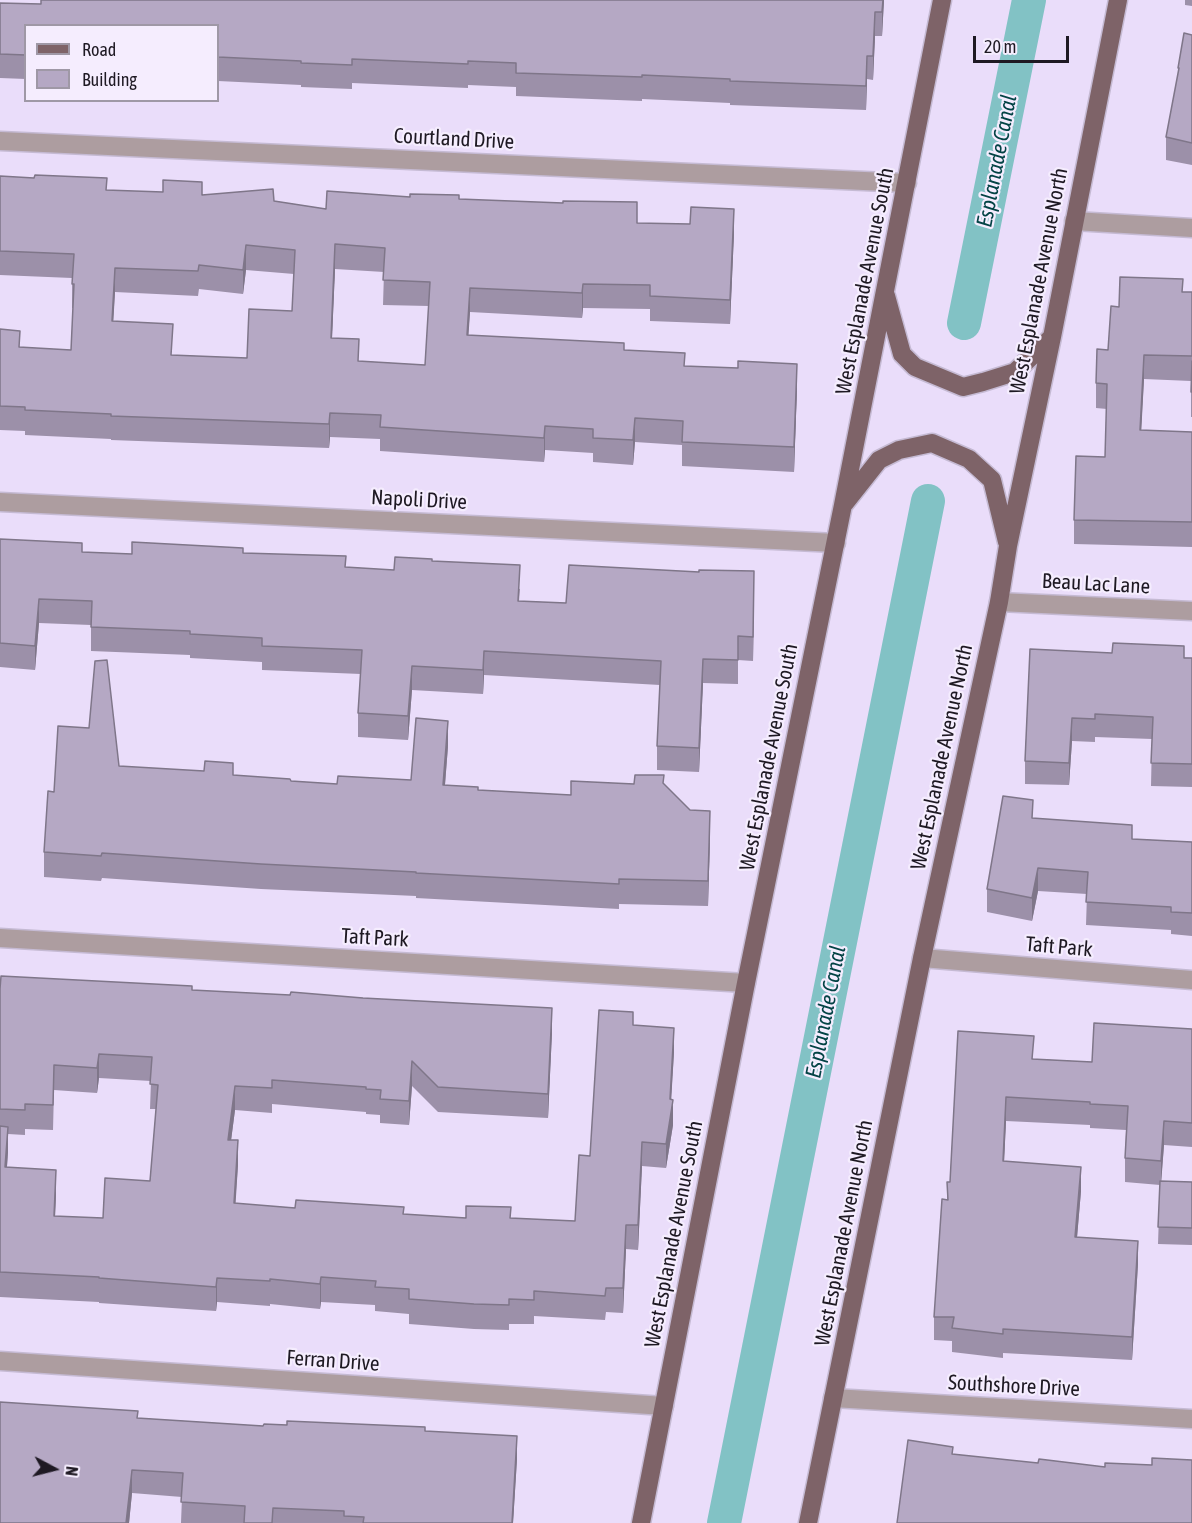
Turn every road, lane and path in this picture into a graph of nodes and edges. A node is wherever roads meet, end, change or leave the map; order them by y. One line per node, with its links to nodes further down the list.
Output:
1 (942, 0): 4 (main road, West Esplanade Avenue South)
2 (1118, 0): 5 (main road, West Esplanade Avenue North)
3 (0, 141): 4 (street, Courtland Drive)
4 (907, 183): 7 (main road, West Esplanade Avenue South)
5 (1074, 221): 6 (street); 8 (main road, West Esplanade Avenue North)
6 (1192, 228)
7 (885, 291): 8 (main road); 10 (main road, West Esplanade Avenue South)
8 (1052, 337): 12 (main road, West Esplanade Avenue North)
9 (0, 502): 11 (street, Napoli Drive)
10 (843, 505): 11 (main road, West Esplanade Avenue South); 12 (main road)
11 (836, 543): 18 (main road, West Esplanade Avenue South)
12 (1008, 546): 13 (main road, West Esplanade Avenue North)
13 (999, 602): 14 (street, Beau Lac Lane); 16 (main road, West Esplanade Avenue North)
14 (1192, 611)
15 (0, 938): 18 (street, Taft Park)
16 (922, 958): 17 (street, Taft Park); 20 (main road, West Esplanade Avenue North)
17 (1192, 980)
18 (746, 983): 21 (main road, West Esplanade Avenue South)
19 (0, 1361): 21 (street, Ferran Drive)
20 (833, 1398): 22 (street, Southshore Drive); 24 (main road, West Esplanade Avenue North)
21 (664, 1406): 23 (main road, West Esplanade Avenue South)
22 (1192, 1419)
23 (640, 1523)
24 (808, 1523)

